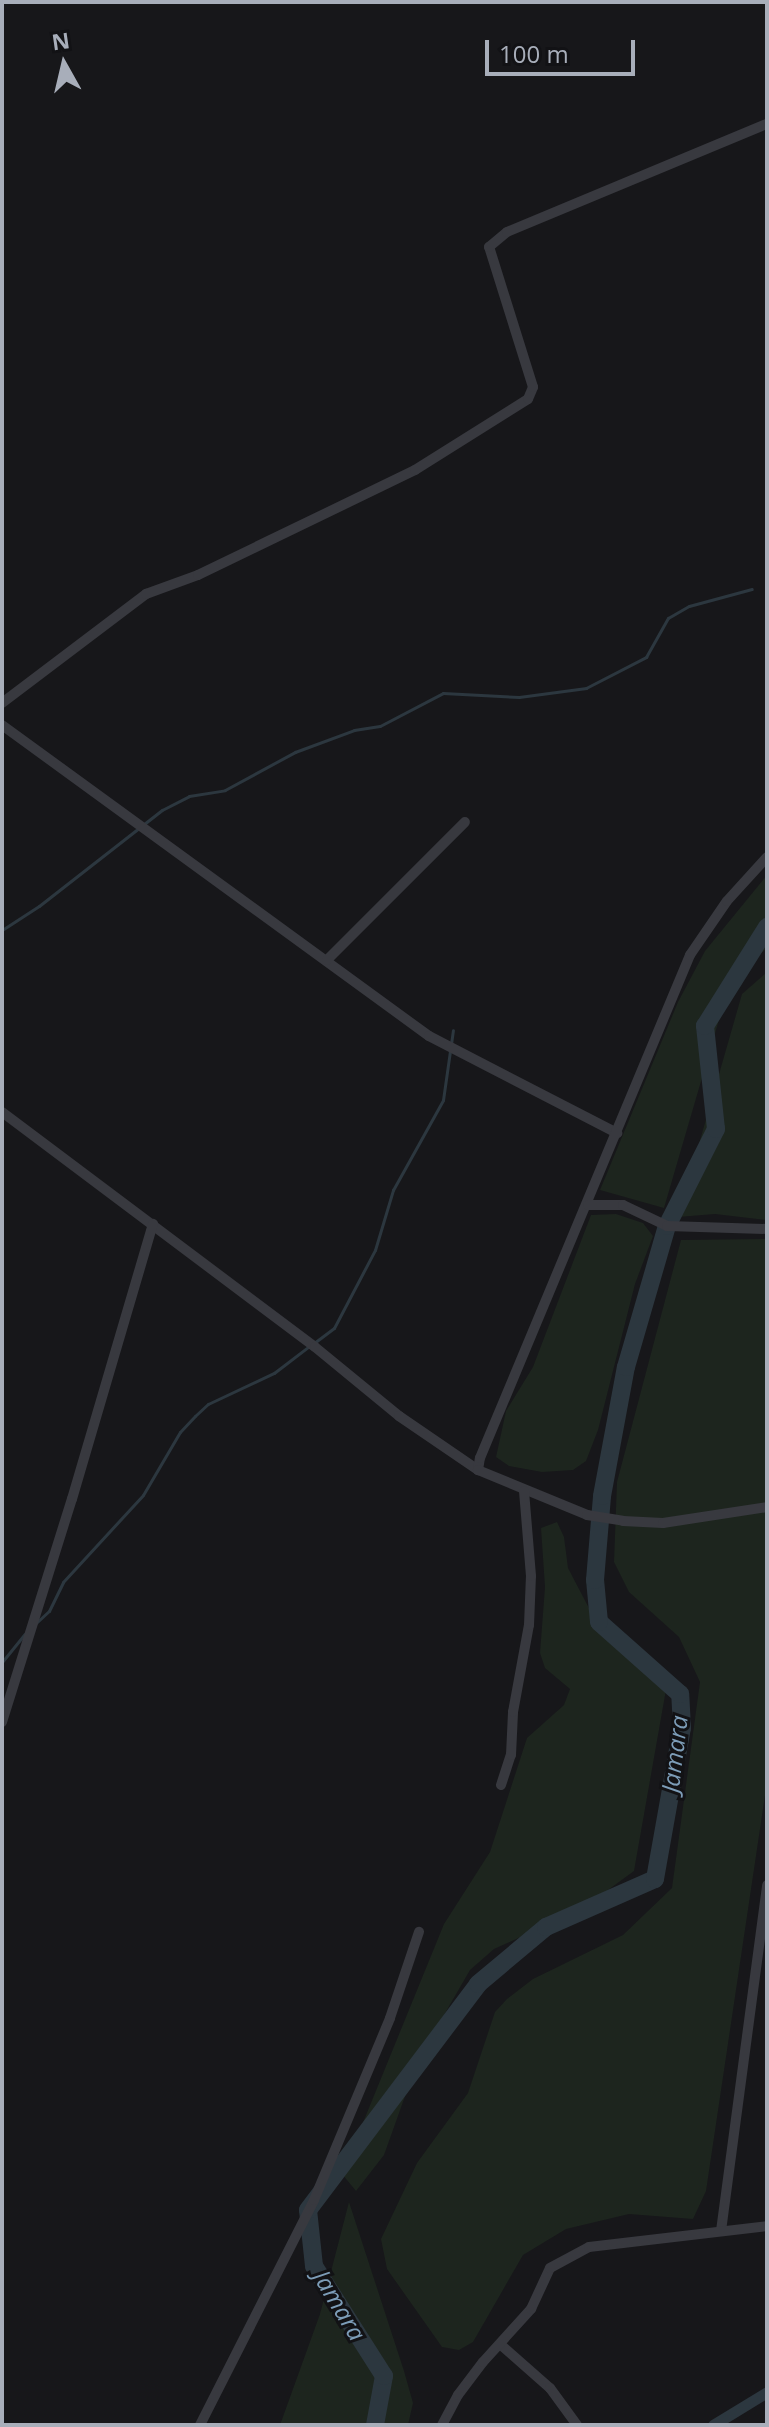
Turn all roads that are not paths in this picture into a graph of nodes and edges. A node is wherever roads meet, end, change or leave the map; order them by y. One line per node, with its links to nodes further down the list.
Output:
1 (767, 124): 2 (street)
2 (2, 703)
3 (2, 725): 6 (street)
4 (465, 822): 6 (street)
5 (767, 857): 8 (street)
6 (327, 960): 8 (street)
7 (2, 1112): 10 (street)
8 (617, 1133): 9 (street)
9 (588, 1205): 11 (street); 12 (street)
10 (153, 1224): 12 (street); 15 (street)
11 (767, 1229)
12 (478, 1470): 13 (street)
13 (524, 1491): 14 (street); 16 (street)
14 (767, 1507)
15 (2, 1722)
16 (501, 1785)
17 (767, 1885): 20 (street)
18 (419, 1932): 22 (street)
19 (767, 2226): 20 (street)
20 (721, 2231): 21 (street)
21 (501, 2345): 23 (street); 24 (street)
22 (200, 2425)
23 (442, 2425)
24 (577, 2425)

